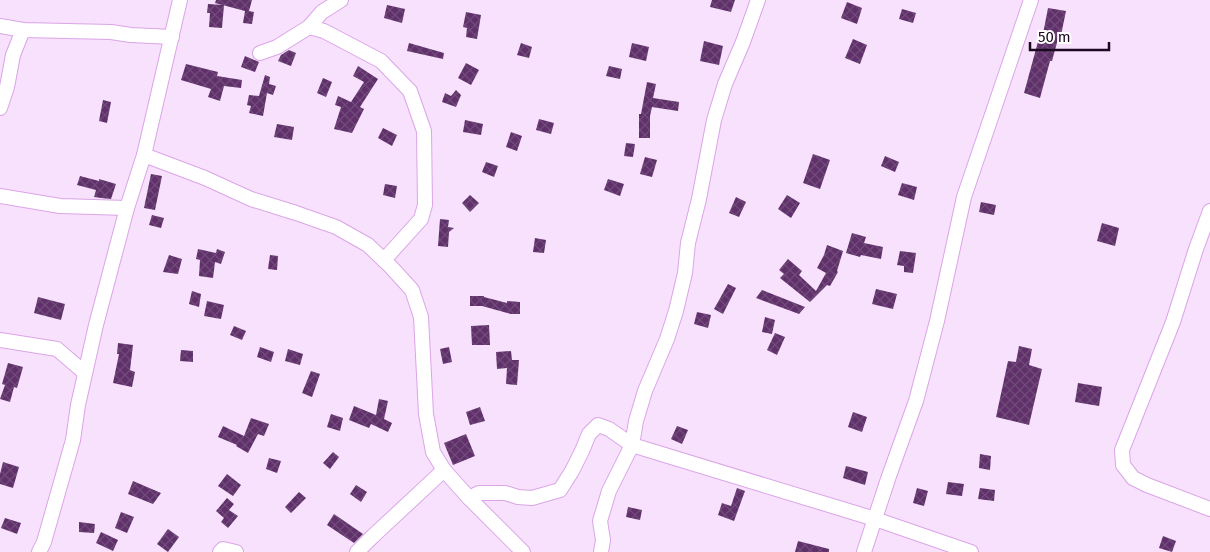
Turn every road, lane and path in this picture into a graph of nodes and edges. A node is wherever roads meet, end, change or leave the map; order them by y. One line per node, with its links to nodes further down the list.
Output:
1 (180, 0): 8 (street)
2 (340, 0): 6 (street)
3 (758, 0): 18 (street)
4 (1031, 0): 22 (street)
5 (0, 26): 7 (street)
6 (309, 27): 9 (street); 15 (street)
7 (22, 30): 8 (street); 10 (street)
8 (172, 37): 11 (street)
9 (260, 53)
10 (0, 108)
11 (144, 155): 13 (street); 15 (street)
12 (0, 196): 13 (street)
13 (127, 208): 17 (street)
14 (1210, 212): 21 (street)
15 (384, 260): 19 (street)
16 (0, 340): 17 (street)
17 (85, 373): 23 (street)
18 (632, 446): 20 (street); 22 (street); 28 (street)
19 (444, 470): 20 (street); 26 (street)
20 (469, 498): 27 (street)
21 (1210, 508)
22 (875, 519): 29 (street); 30 (street)
23 (39, 552)
24 (220, 552): 25 (street)
25 (236, 552)
26 (357, 552)
27 (523, 552)
28 (601, 552)
29 (864, 552)
30 (971, 552)

